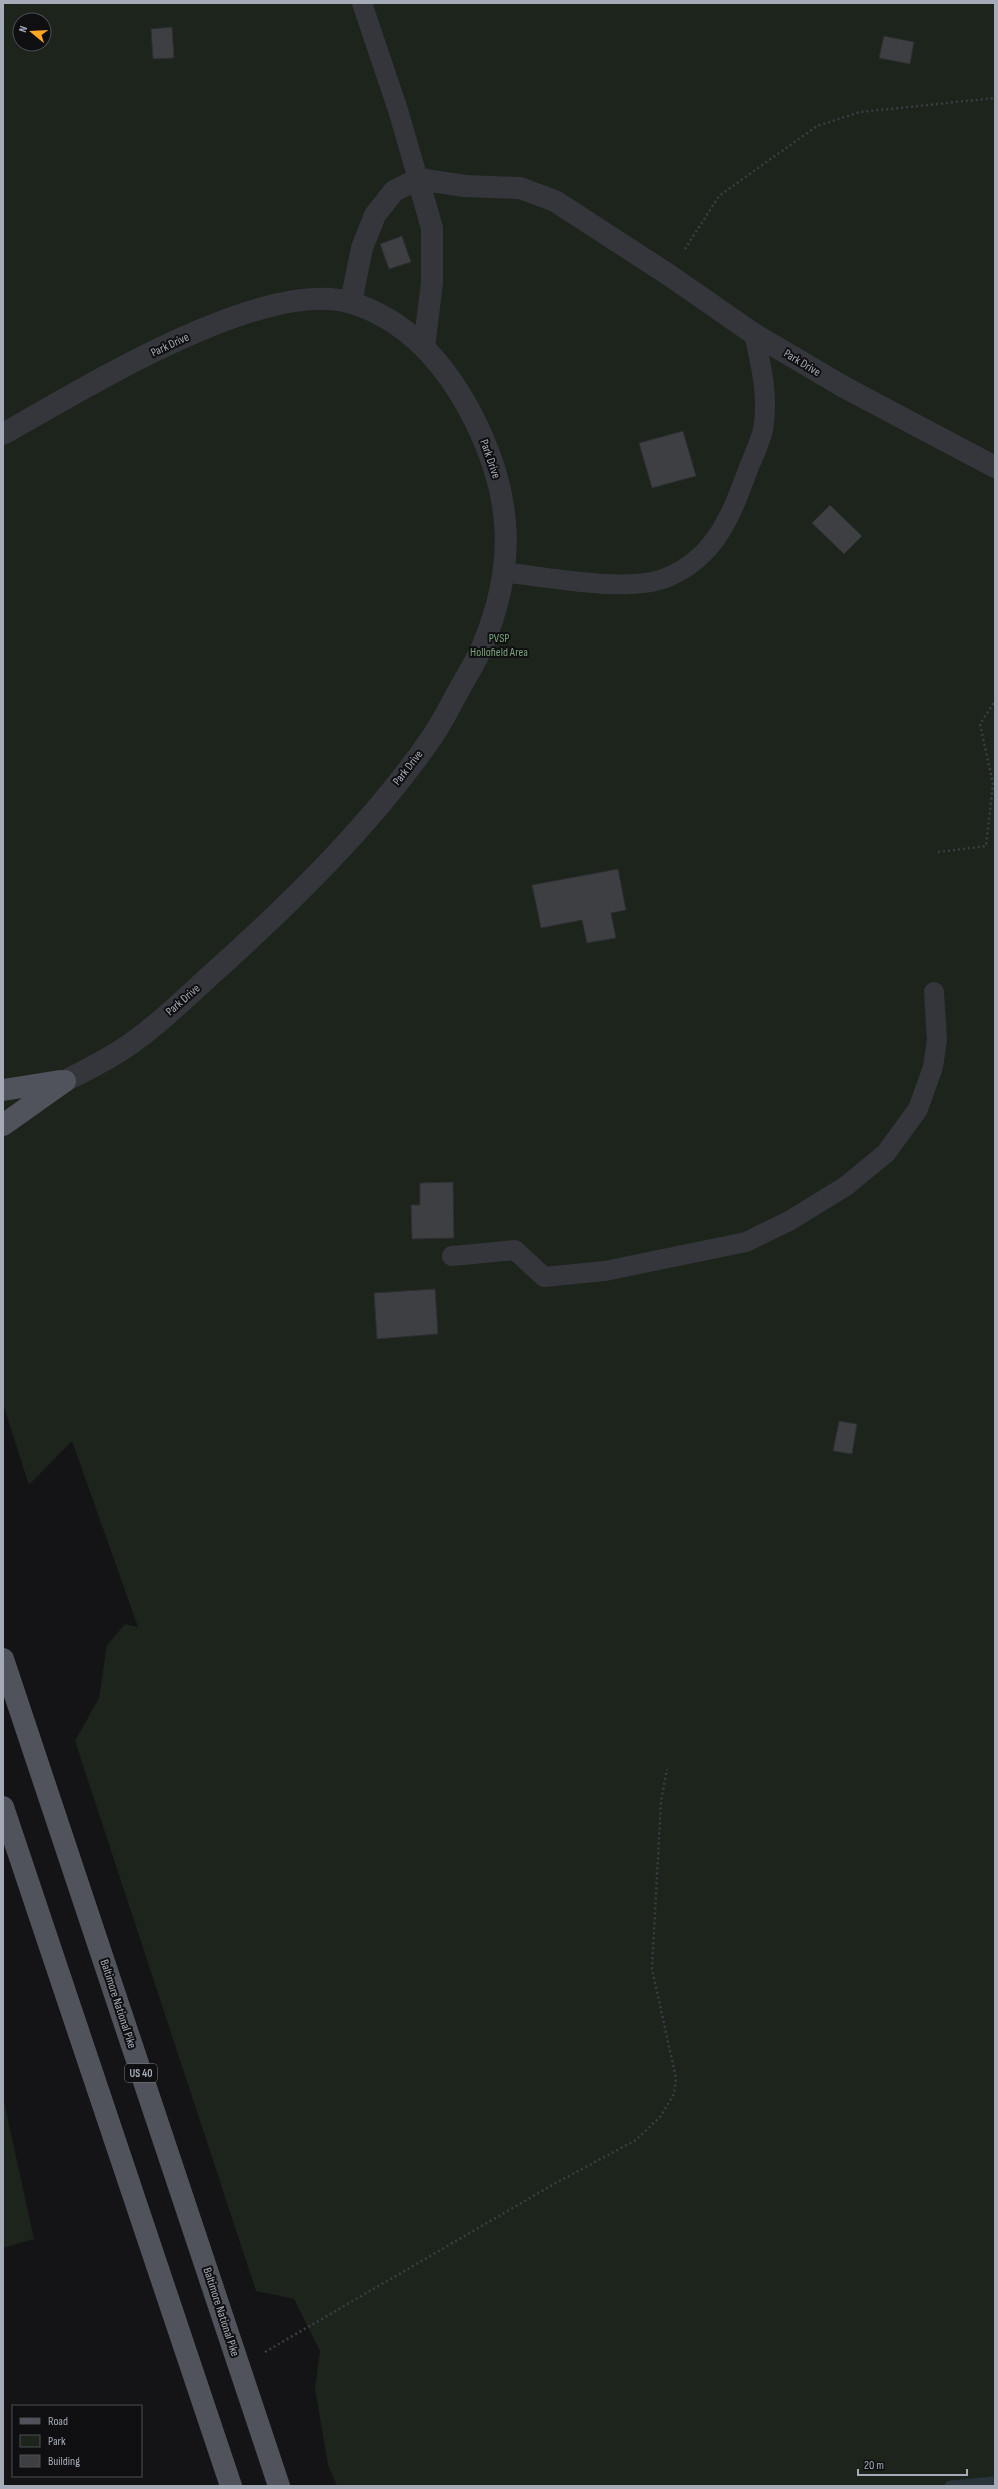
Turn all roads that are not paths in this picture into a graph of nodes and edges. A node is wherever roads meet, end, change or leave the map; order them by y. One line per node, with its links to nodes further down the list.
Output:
1 (362, 3): 2 (lane)
2 (418, 179): 3 (street); 4 (street, Park Drive); 5 (street)
3 (351, 302): 5 (street, Park Drive); 6 (street, Park Drive)
4 (754, 334): 7 (street, Park Drive); 8 (lane)
5 (424, 347): 8 (street, Park Drive)
6 (3, 434)
7 (995, 467)
8 (503, 572): 10 (street, Park Drive)
9 (934, 992): 13 (lane)
10 (65, 1081): 11 (main road); 12 (main road)
11 (3, 1090)
12 (3, 1125)
13 (452, 1256)
14 (3, 1659): 17 (main road, Baltimore National Pike / US 40)
15 (3, 1807): 16 (main road)
16 (231, 2486)
17 (279, 2486)

